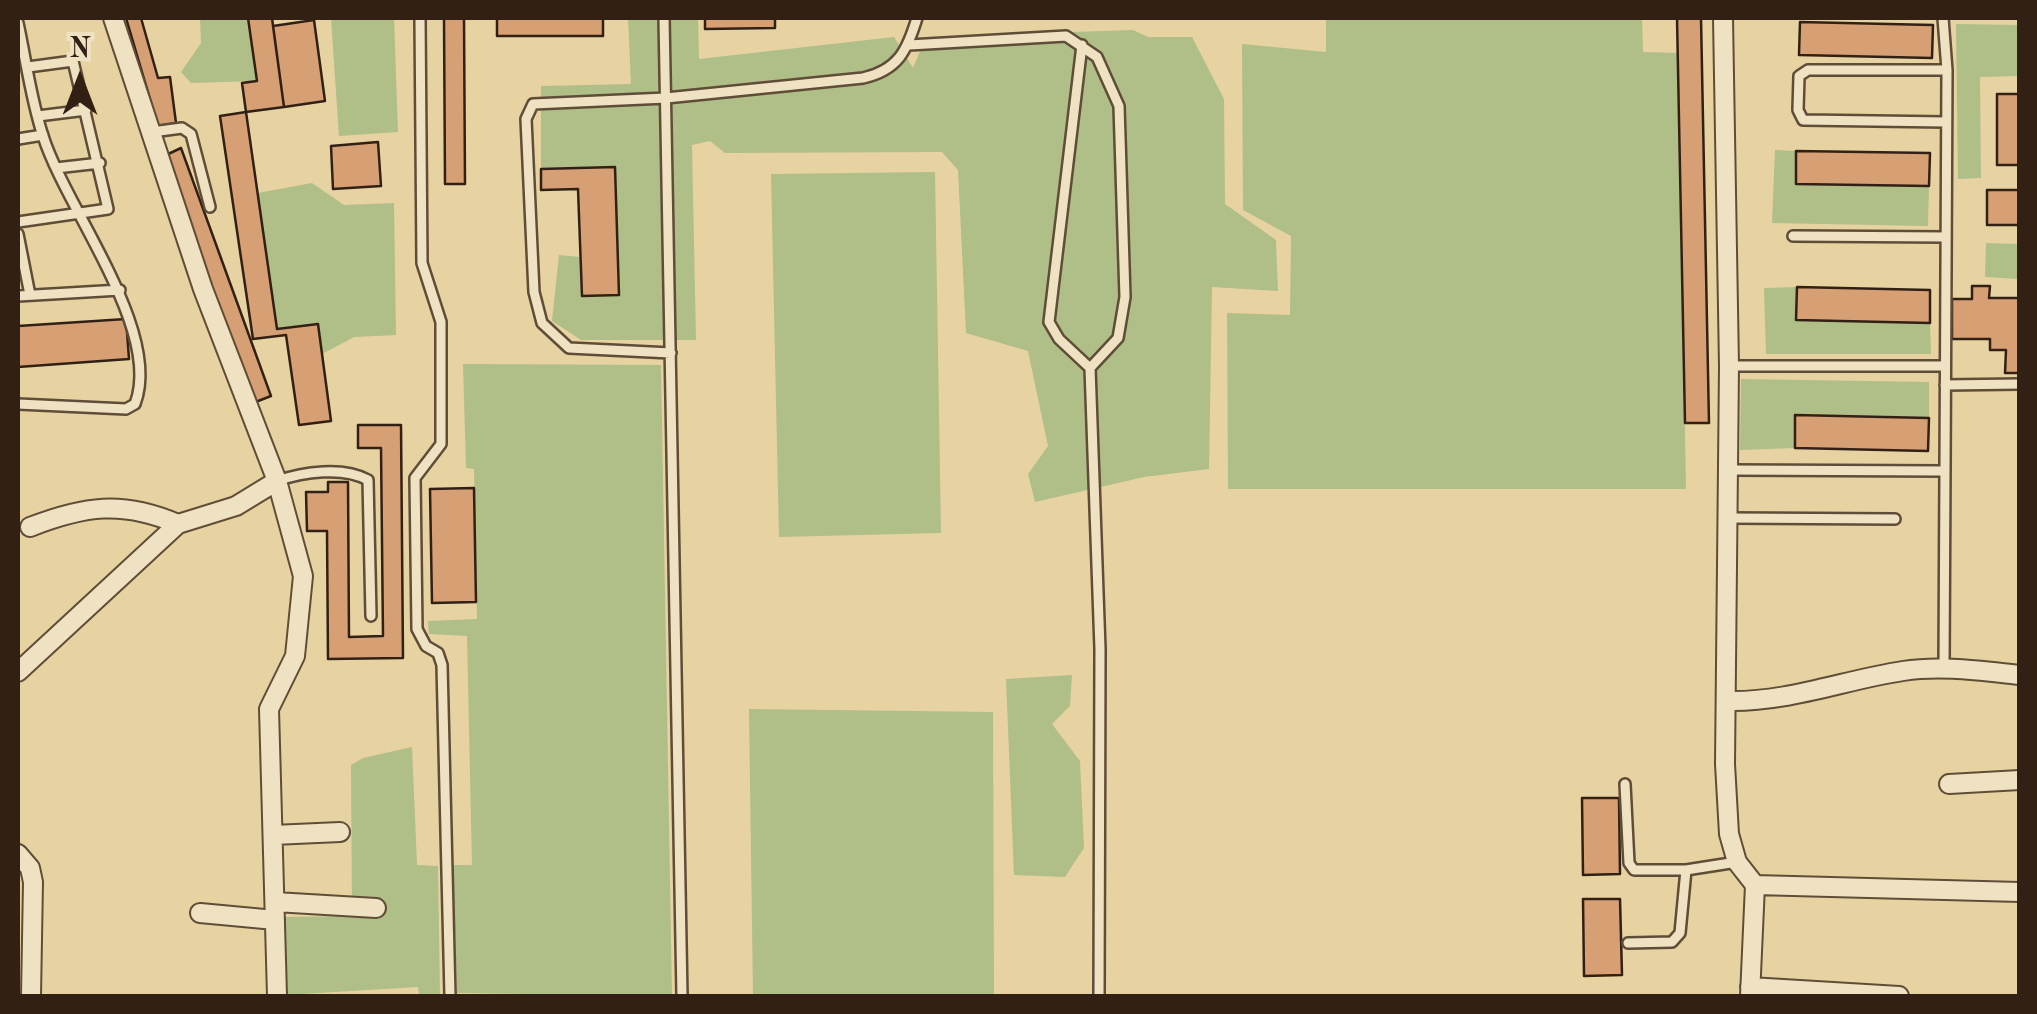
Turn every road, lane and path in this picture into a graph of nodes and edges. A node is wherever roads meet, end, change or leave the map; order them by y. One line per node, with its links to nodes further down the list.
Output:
1 (113, 18): 16 (street)
2 (420, 18): 66 (lane)
3 (664, 18): 12 (lane)
4 (916, 18): 8 (lane)
5 (1723, 18): 31 (street)
6 (1943, 18): 11 (lane)
7 (18, 24): 10 (lane)
8 (909, 45): 9 (lane); 12 (lane)
9 (1082, 45): 33 (lane); 33 (lane)
10 (24, 61): 13 (lane); 14 (lane)
11 (1947, 70): 15 (lane); 15 (lane)
12 (666, 98): 30 (lane); 30 (lane)
13 (86, 110): 14 (lane); 19 (lane)
14 (38, 116): 17 (lane)
15 (1946, 122): 26 (lane)
16 (151, 132): 21 (lane); 39 (street)
17 (43, 136): 18 (lane); 20 (lane)
18 (18, 139)
19 (100, 163): 20 (lane); 22 (lane)
20 (56, 168): 22 (lane)
21 (210, 208)
22 (75, 213): 23 (lane); 27 (lane)
23 (18, 222)
24 (18, 234): 28 (lane)
25 (1793, 236): 26 (lane)
26 (1946, 238): 32 (lane)
27 (120, 290): 28 (lane); 36 (lane)
28 (30, 295): 29 (lane)
29 (18, 296)
30 (671, 353): 67 (lane)
31 (1729, 366): 32 (lane); 37 (street)
32 (1945, 366): 35 (lane)
33 (1090, 368): 68 (lane)
34 (2020, 384): 35 (lane)
35 (1945, 385): 38 (lane)
36 (18, 404)
37 (1730, 470): 38 (lane); 40 (street)
38 (1945, 470): 45 (lane)
39 (278, 481): 42 (street); 44 (lane); 53 (street)
40 (1729, 518): 41 (lane); 48 (street)
41 (1895, 519)
42 (178, 524): 43 (street); 46 (street)
43 (30, 528)
44 (370, 616)
45 (1944, 668): 47 (street); 48 (street)
46 (18, 672)
47 (2020, 675)
48 (1726, 701): 55 (street)
49 (2020, 780): 51 (street)
50 (1625, 784): 56 (lane)
51 (1948, 784)
52 (340, 832): 53 (street)
53 (273, 835): 60 (street)
54 (18, 854): 64 (street)
55 (1737, 862): 56 (lane); 57 (street)
56 (1686, 870): 62 (lane)
57 (1756, 886): 58 (street); 63 (street)
58 (2020, 892)
59 (376, 908): 60 (street)
60 (275, 911): 61 (street); 65 (street)
61 (200, 914)
62 (1628, 944)
63 (1750, 992): 69 (street)
64 (31, 996)
65 (277, 996)
66 (450, 996)
67 (682, 996)
68 (1099, 996)
69 (1899, 996)

